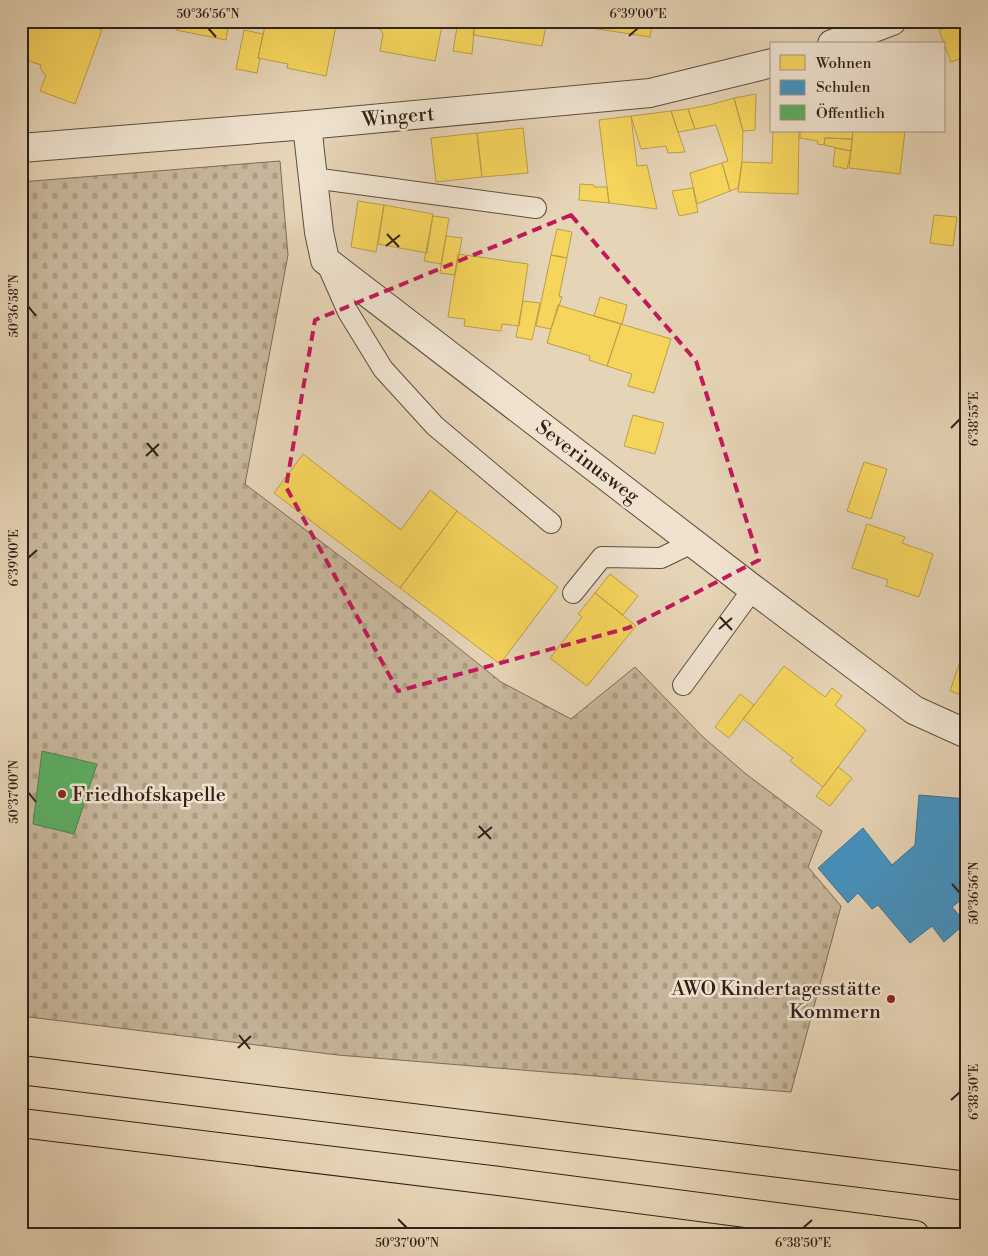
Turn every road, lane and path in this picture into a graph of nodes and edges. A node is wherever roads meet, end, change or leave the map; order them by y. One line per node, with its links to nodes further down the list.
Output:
1 (892, 21): 2 (street)
2 (837, 42)
3 (770, 63): 4 (street, Wingert)
4 (307, 125): 5 (street, Wingert); 6 (street)
5 (21, 148)
6 (313, 178): 7 (lane); 8 (street)
7 (536, 208)
8 (325, 260): 9 (lane); 10 (street, Severinusweg)
9 (551, 523)
10 (694, 542): 11 (street, Severinusweg); 12 (lane)
11 (753, 589): 13 (lane); 14 (street, Severinusweg)
12 (573, 593)
13 (683, 685)
14 (967, 734)
15 (21, 1070): 17 (main road)
16 (21, 1123): 18 (main road)
17 (967, 1186)
18 (915, 1235)

